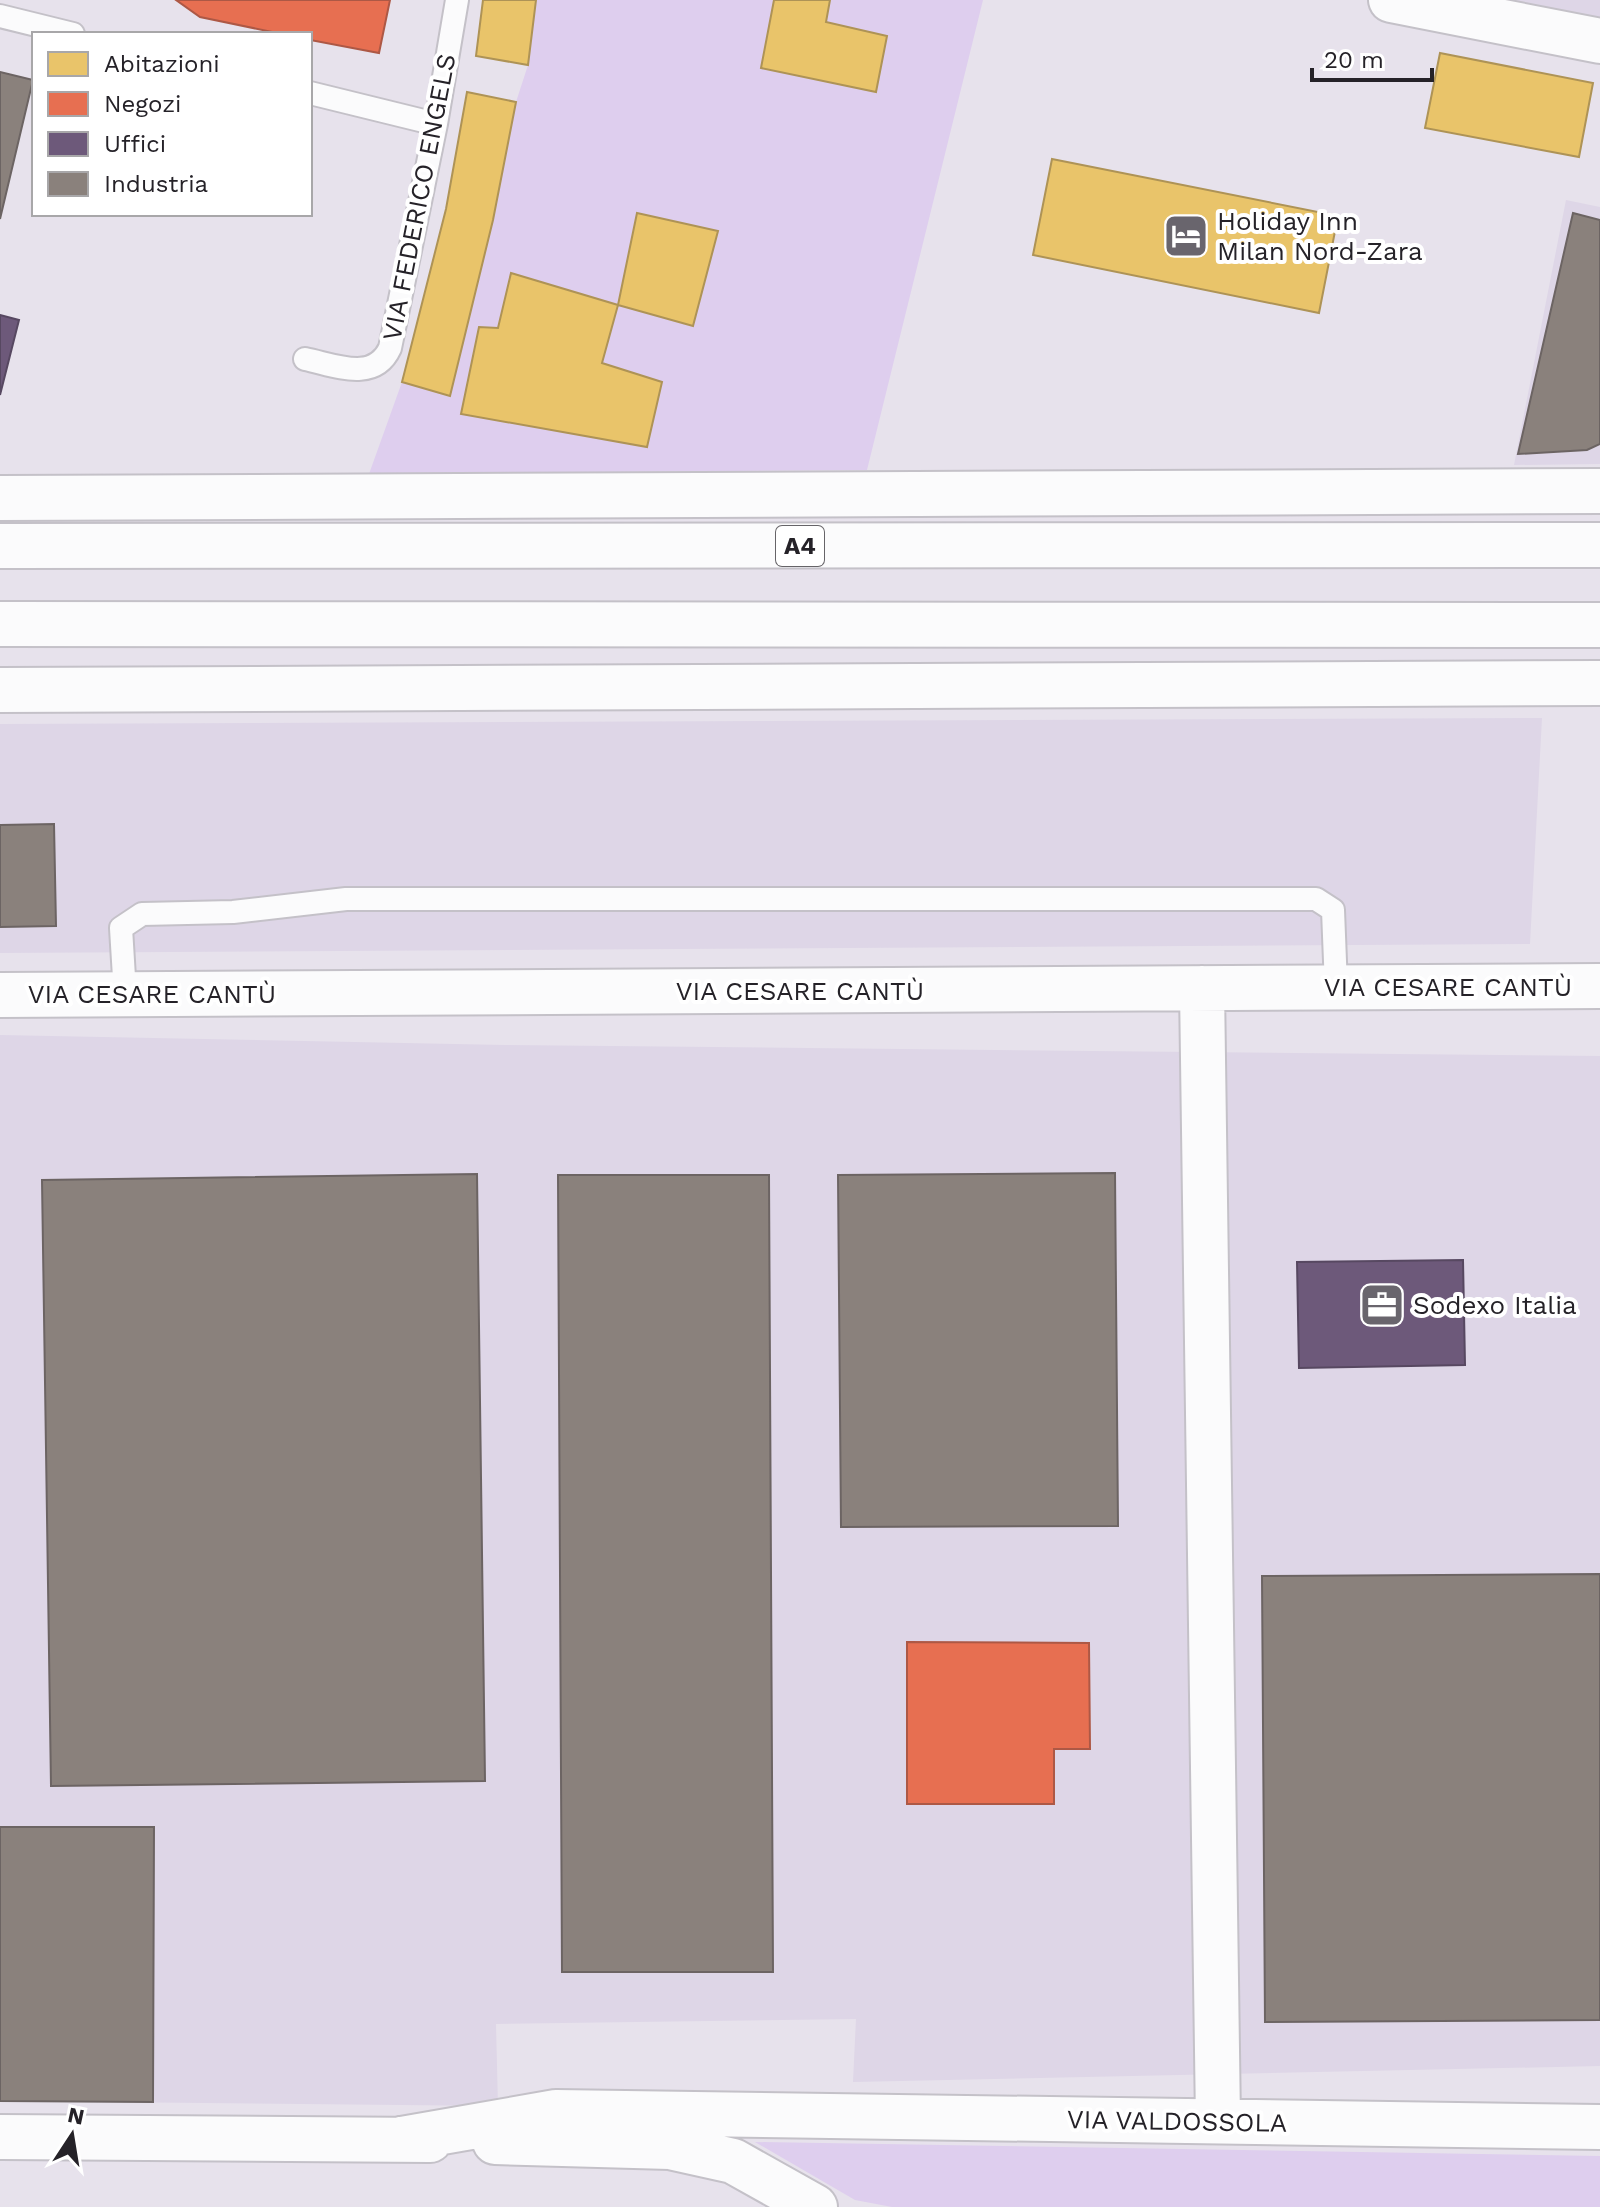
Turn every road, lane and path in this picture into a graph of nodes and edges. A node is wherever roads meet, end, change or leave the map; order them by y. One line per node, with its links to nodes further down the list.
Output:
1 (457, 0): 9 (lane, VIA FEDERICO ENGELS)
2 (1391, 0): 4 (main road)
3 (1503, 0): 4 (main road)
4 (1444, 11): 7 (main road)
5 (0, 16): 6 (lane)
6 (65, 32)
7 (1600, 41)
8 (312, 93): 9 (lane)
9 (436, 124): 10 (lane, VIA FEDERICO ENGELS)
10 (305, 359)
11 (1600, 491): 12 (main road)
12 (0, 498)
13 (1600, 545): 14 (main road, A4)
14 (0, 546)
15 (0, 624): 16 (main road)
16 (1600, 625)
17 (1600, 683): 18 (main road)
18 (0, 690)
19 (1600, 986): 20 (main road, VIA CESARE CANTÙ)
20 (1336, 987): 21 (main road, VIA CESARE CANTÙ); 22 (lane)
21 (1202, 988): 22 (main road, VIA CESARE CANTÙ); 24 (main road)
22 (125, 994): 23 (main road, VIA CESARE CANTÙ)
23 (0, 995)
24 (1218, 2121): 25 (main road, VIA VALDOSSOLA); 27 (main road, VIA VALDOSSOLA)
25 (1600, 2127)
26 (0, 2137): 27 (main road)
27 (402, 2139): 28 (main road)
28 (815, 2207)

